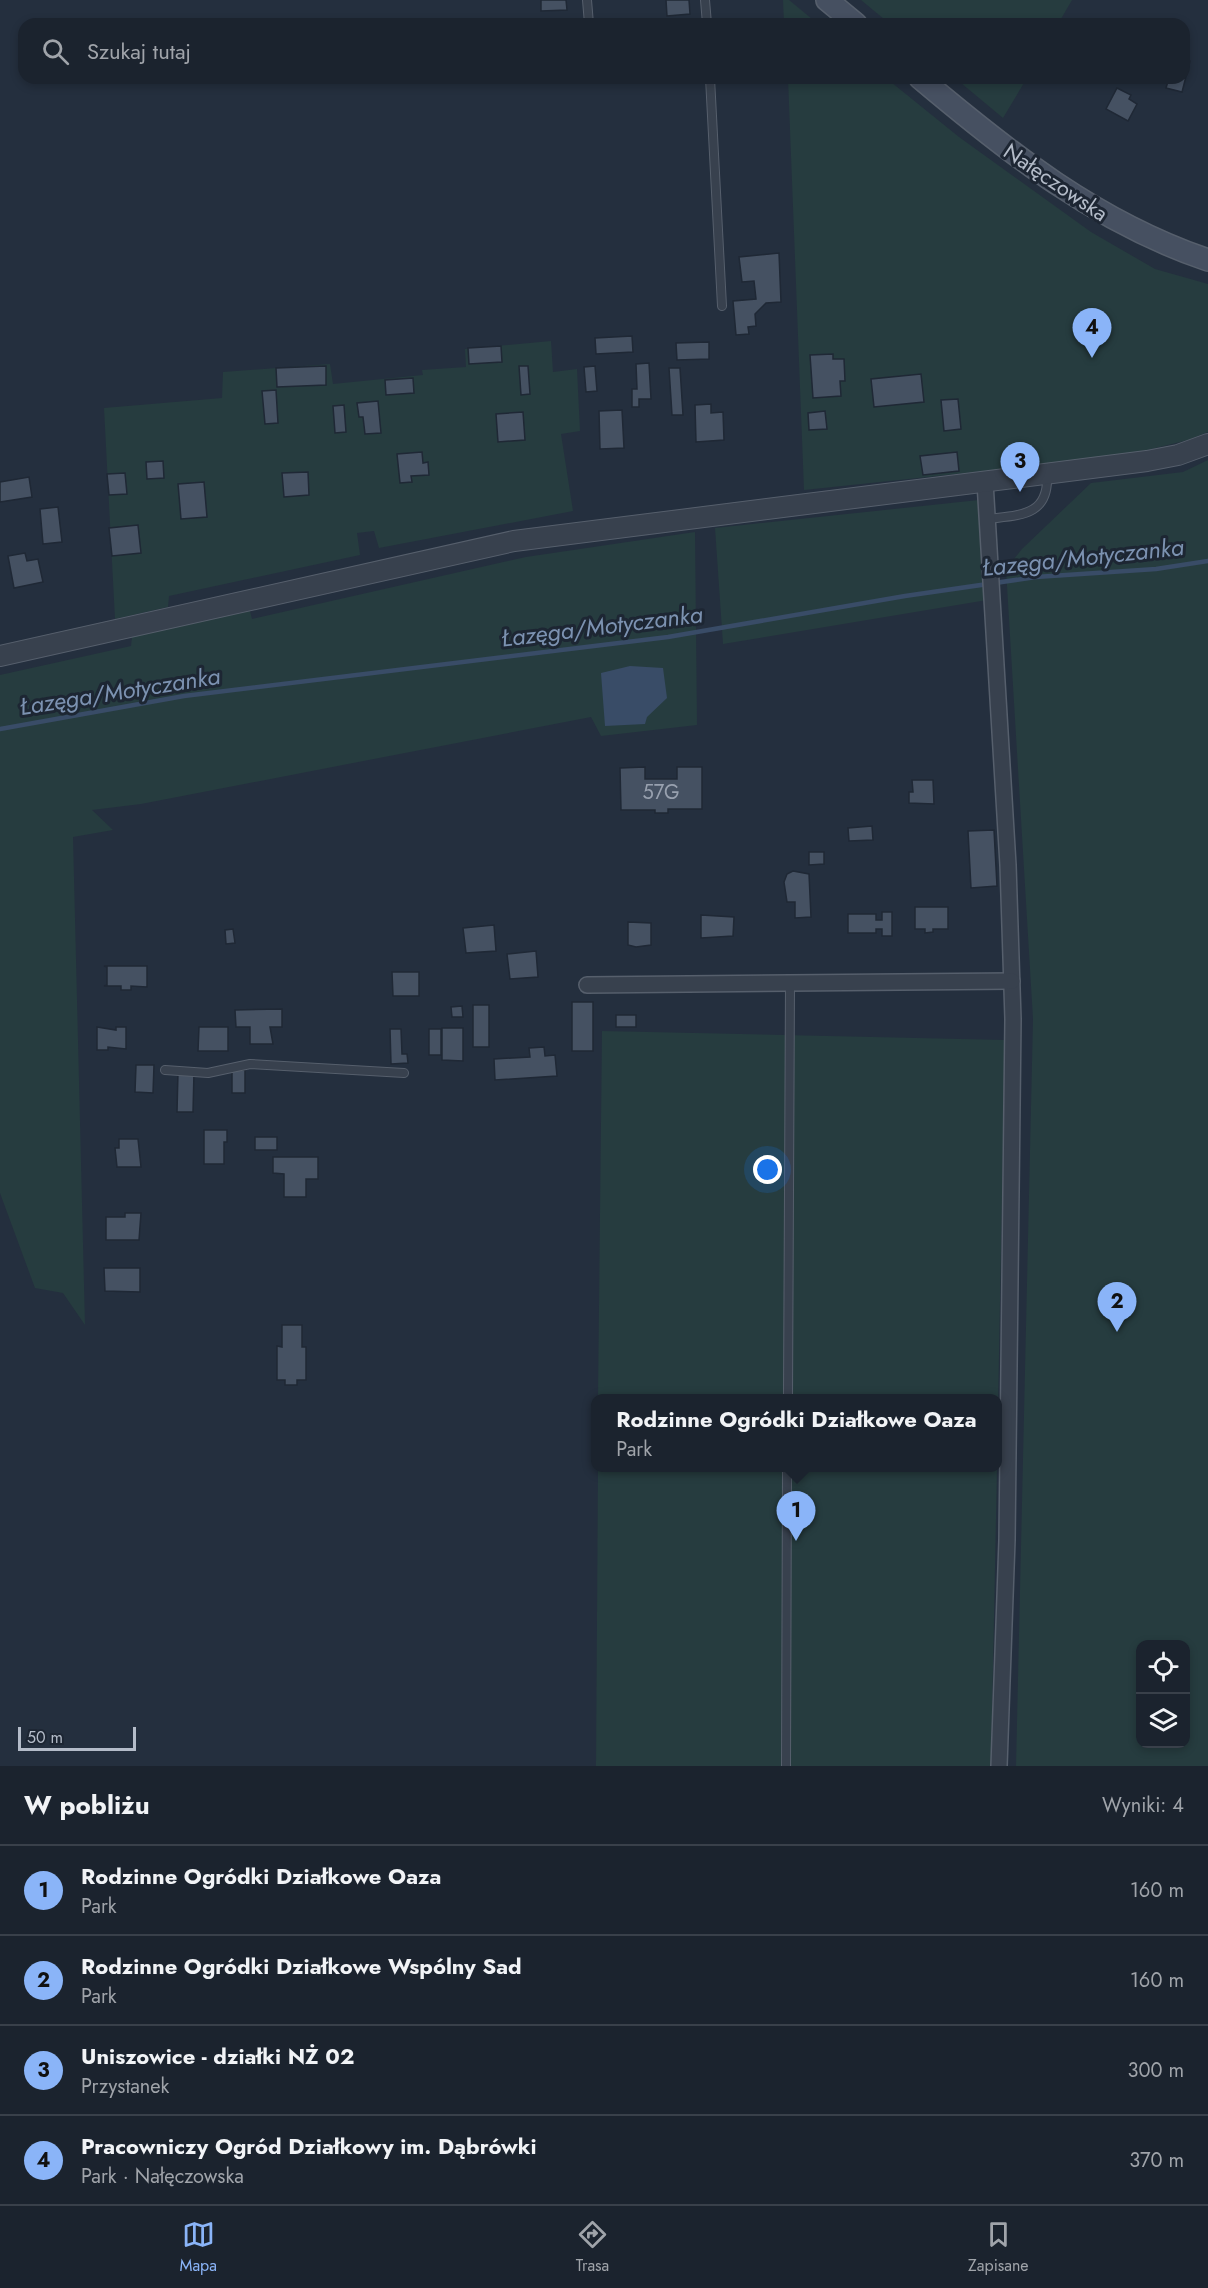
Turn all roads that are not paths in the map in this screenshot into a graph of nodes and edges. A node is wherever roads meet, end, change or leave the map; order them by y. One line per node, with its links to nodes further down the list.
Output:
1 (587, 0): 4 (lane)
2 (705, 0): 5 (lane)
3 (827, 0): 6 (main road)
4 (588, 18)
5 (706, 18)
6 (849, 18)
7 (710, 84): 10 (lane)
8 (927, 84): 9 (main road, Nałęczowska)
9 (1208, 260)
10 (722, 306)
11 (1208, 444): 12 (street)
12 (1047, 475): 13 (street); 14 (lane)
13 (985, 482): 14 (street); 15 (street)
14 (988, 519): 16 (street)
15 (0, 656)
16 (1012, 981): 17 (street); 24 (street)
17 (790, 983): 18 (street); 21 (lane)
18 (587, 985)
19 (165, 1070): 20 (lane)
20 (404, 1073)
21 (788, 1394)
22 (787, 1472): 23 (lane)
23 (786, 1766)
24 (999, 1766)

